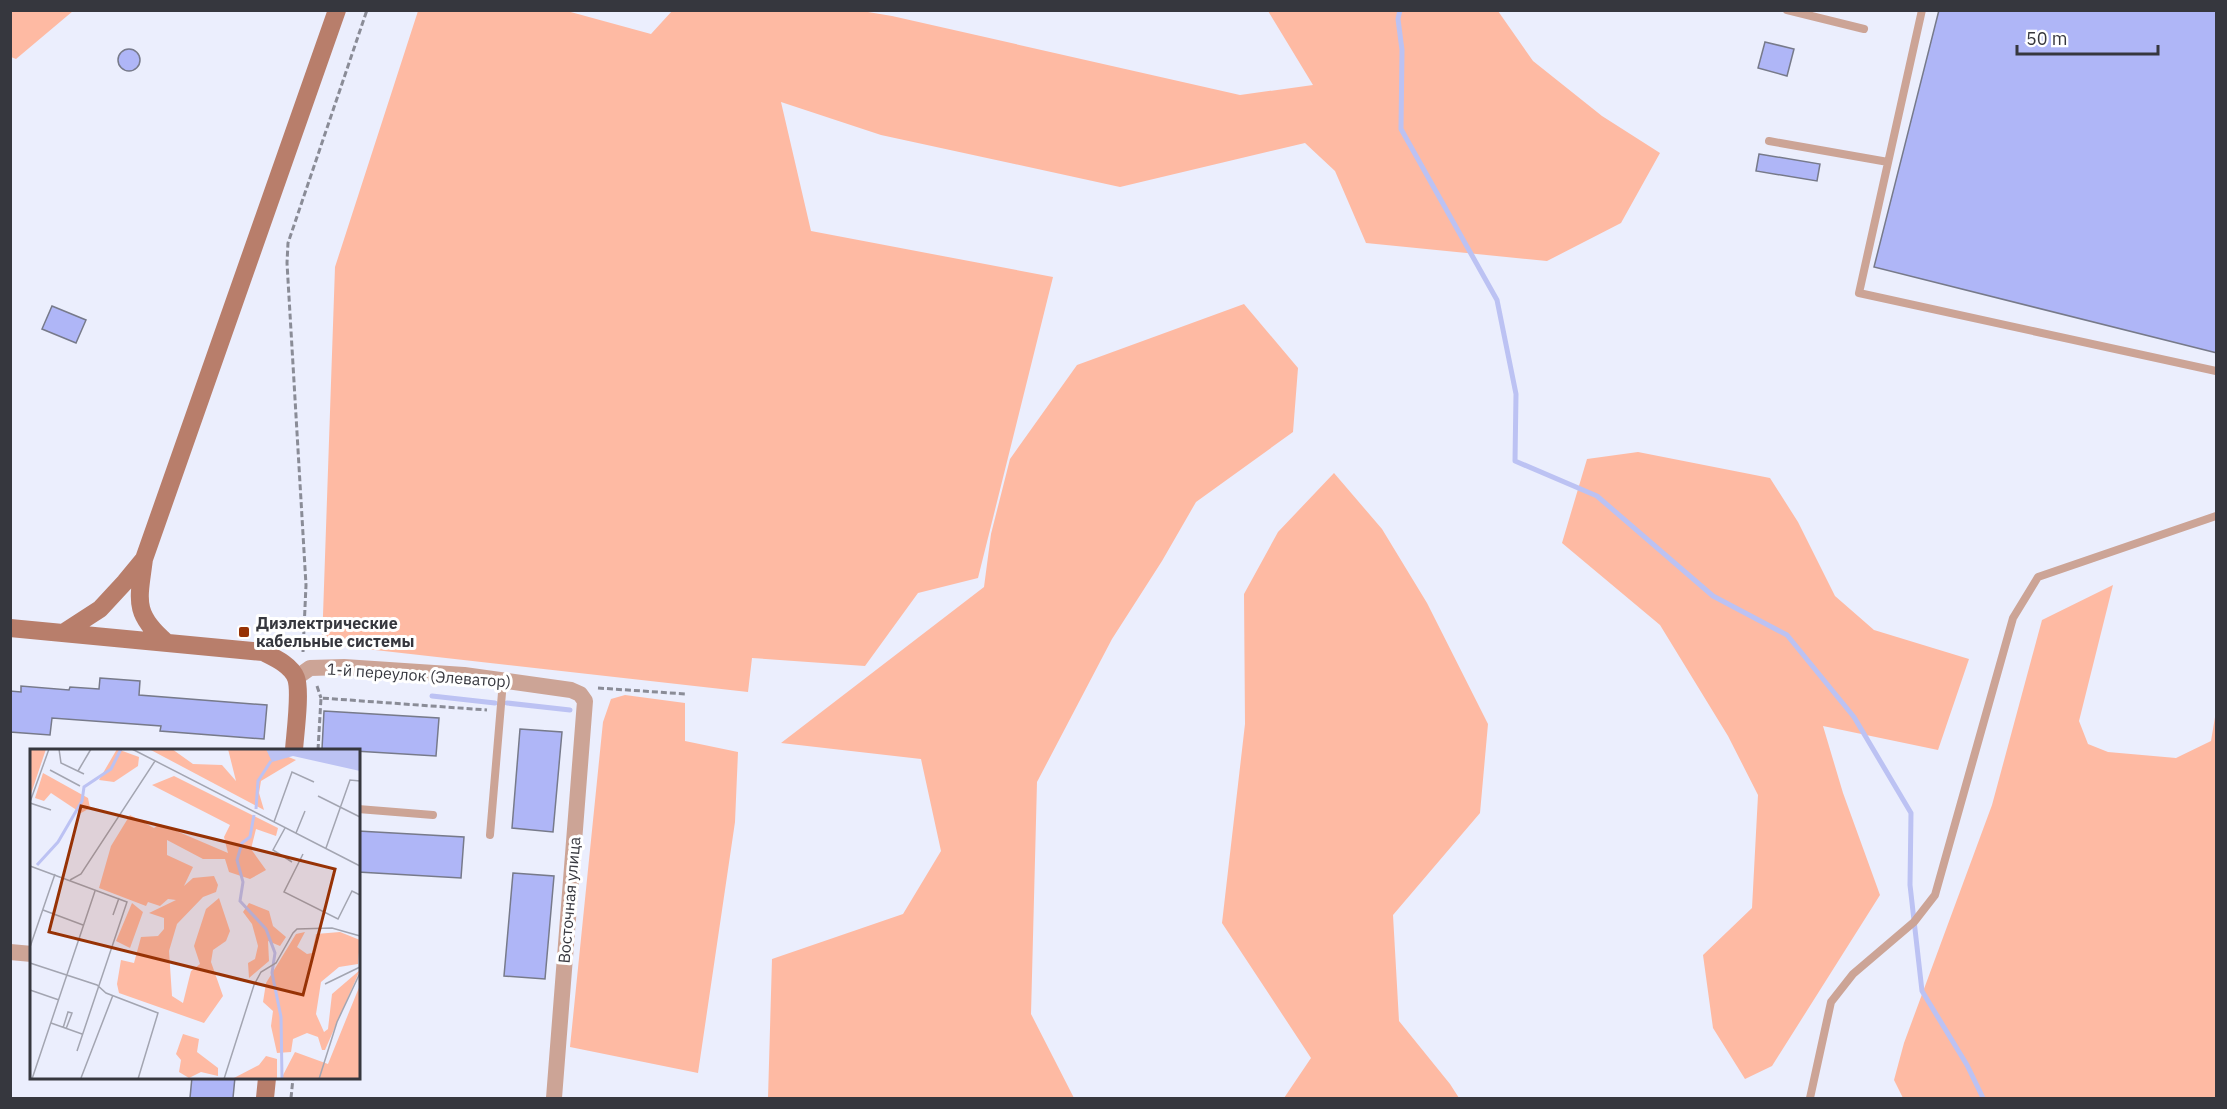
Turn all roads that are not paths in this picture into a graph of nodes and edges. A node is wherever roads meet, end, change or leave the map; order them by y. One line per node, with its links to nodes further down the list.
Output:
1 (337, 10): 9 (street)
2 (1787, 10): 4 (lane)
3 (1922, 10): 6 (lane)
4 (1864, 29)
5 (1769, 141): 6 (lane)
6 (1888, 162): 7 (lane)
7 (2217, 371)
8 (2217, 516): 25 (lane)
9 (144, 559): 11 (street); 12 (street)
10 (10, 628): 11 (street)
11 (63, 633): 12 (street)
12 (166, 642): 13 (street)
13 (296, 678): 14 (street, 1-й переулок (Элеватор)); 16 (street)
14 (503, 681): 15 (street, 1-й переулок (Элеватор)); 19 (lane)
15 (583, 698): 24 (street, Восточная улица)
16 (294, 749)
17 (360, 809): 18 (lane)
18 (433, 815)
19 (490, 835)
20 (10, 952): 21 (street)
21 (30, 954)
22 (267, 1079): 23 (street)
23 (265, 1098)
24 (554, 1098)
25 (1810, 1098)

